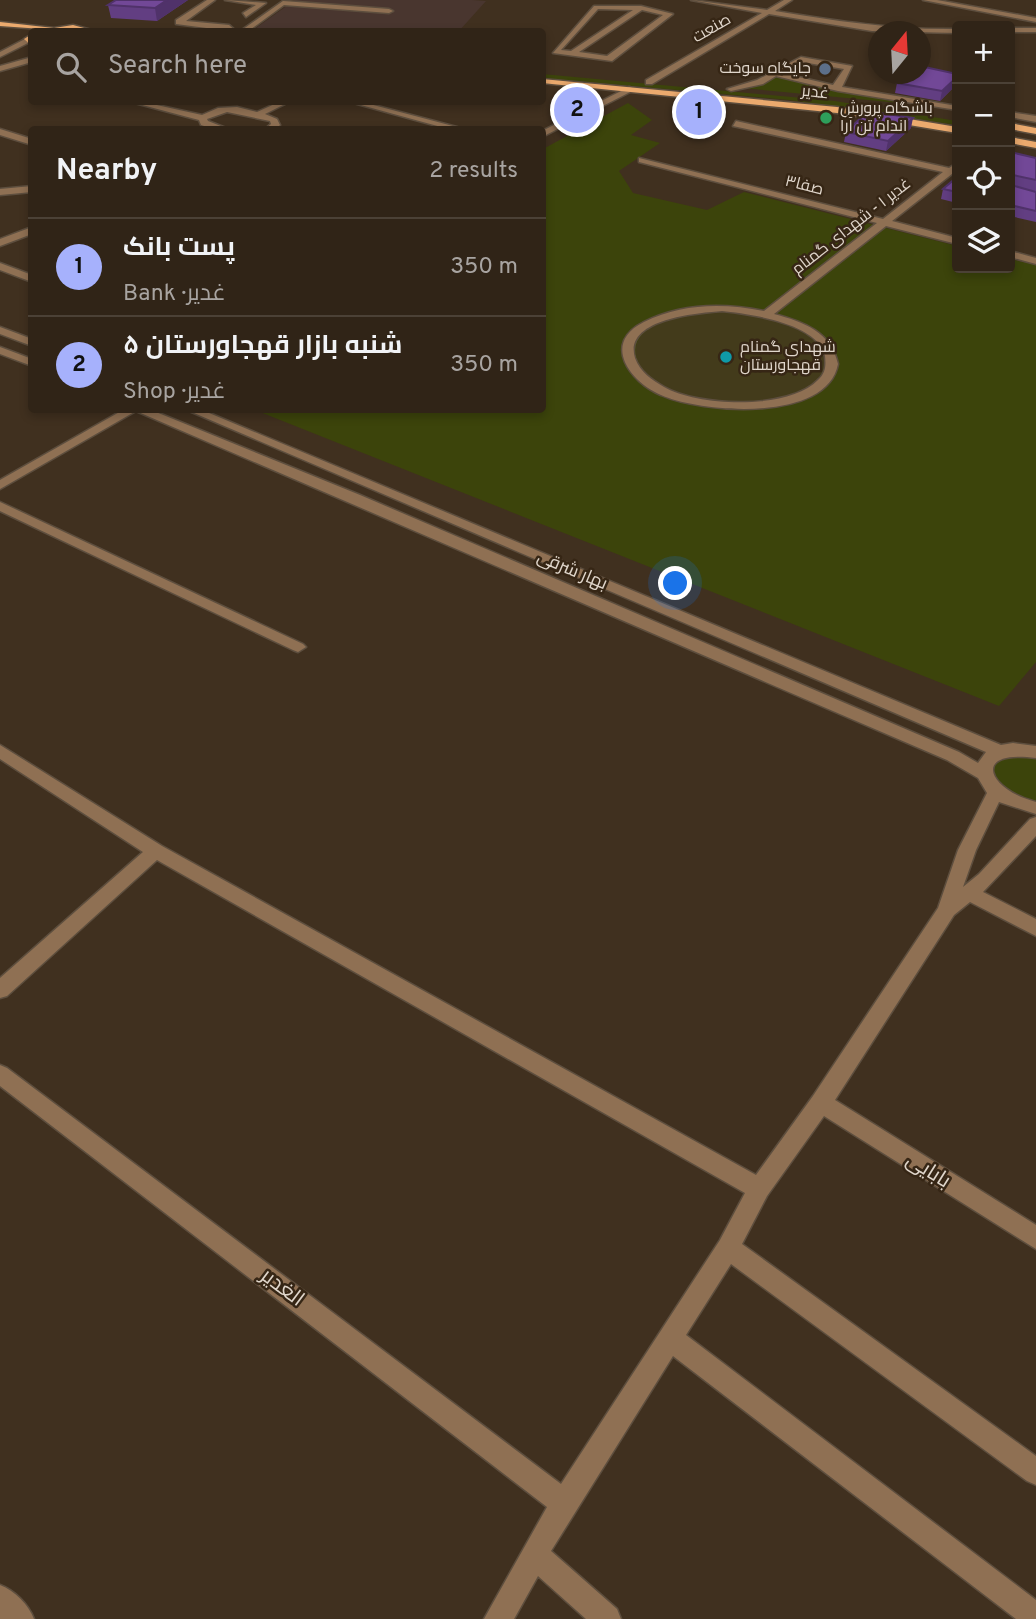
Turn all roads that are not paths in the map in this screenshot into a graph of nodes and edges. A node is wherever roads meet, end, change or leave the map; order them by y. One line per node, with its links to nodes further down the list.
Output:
1 (212, 0): 14 (street)
2 (228, 0): 15 (street)
3 (653, 0): 7 (street)
4 (694, 0): 9 (street)
5 (789, 0): 9 (street, صنعت)
6 (926, 0): 10 (street)
7 (641, 8): 25 (street); 25 (street); 25 (street)
8 (389, 11): 16 (street)
9 (770, 11): 17 (street); 33 (street, صنعت)
10 (1036, 20)
11 (0, 24): 12 (main road)
12 (55, 28): 13 (main road)
13 (85, 28)
14 (224, 28)
15 (233, 28)
16 (248, 28)
17 (868, 28)
18 (1036, 30): 20 (street)
19 (952, 31): 21 (street)
20 (1015, 31)
21 (931, 32)
22 (19, 37): 23 (main road)
23 (28, 39)
24 (28, 41): 26 (street)
25 (573, 53)
26 (0, 55): 27 (street)
27 (28, 58)
28 (28, 60): 29 (street)
29 (0, 69)
30 (546, 73): 33 (main road)
31 (775, 74): 37 (street); 39 (street); 39 (street)
32 (546, 82): 36 (main road, غدیر)
33 (649, 82): 34 (main road)
34 (707, 87)
35 (717, 88): 37 (main road)
36 (632, 89): 54 (main road, غدیر); 57 (street)
37 (731, 89): 38 (main road)
38 (758, 91)
39 (835, 94): 43 (street); 44 (main road, غدیر)
40 (148, 105): 47 (street)
41 (278, 105): 45 (street)
42 (366, 105): 52 (street)
43 (952, 113)
44 (952, 113)
45 (258, 114): 47 (street); 51 (street)
46 (1015, 116): 48 (street)
47 (203, 118): 50 (street)
48 (1036, 119)
49 (736, 124): 62 (street)
50 (214, 126)
51 (274, 126)
52 (448, 126)
53 (1015, 127): 55 (main road)
54 (952, 129)
55 (1036, 131)
56 (0, 132): 58 (street)
57 (546, 133)
58 (28, 141)
59 (1015, 141): 60 (main road)
60 (1036, 145)
61 (642, 160): 65 (street, صفا۳)
62 (952, 173): 65 (street, غدیر ۱ - شهدای گمنام)
63 (28, 189): 64 (street)
64 (0, 192)
65 (883, 222): 67 (street, صفا۳); 73 (street, غدیر ۱ - شهدای گمنام)
66 (28, 232): 68 (street)
67 (952, 240)
68 (0, 243)
69 (1015, 255): 70 (street)
70 (1036, 261)
71 (0, 265): 72 (street)
72 (28, 277)
73 (767, 314): 73 (street)
74 (0, 330): 75 (street)
75 (28, 341)
76 (0, 350): 77 (street)
77 (28, 361)
78 (126, 413): 81 (street)
79 (149, 413): 87 (street, بهار شرقی)
80 (200, 413): 85 (street, بهار شرقی)
81 (0, 485)
82 (0, 506): 83 (street)
83 (298, 647)
84 (0, 751): 91 (street)
85 (999, 751): 86 (street); 87 (street)
86 (1036, 752)
87 (984, 774): 88 (street)
88 (996, 793): 89 (street); 93 (street)
89 (1036, 808)
90 (1036, 824): 92 (street)
91 (156, 851): 95 (street); 98 (street)
92 (969, 893): 93 (street); 94 (street)
93 (947, 910): 97 (street)
94 (1036, 928)
95 (0, 990)
96 (0, 1074): 103 (street, الغدیر)
97 (821, 1104): 98 (street); 99 (street, بابایی)
98 (760, 1189): 100 (street)
99 (1036, 1238)
100 (728, 1248): 101 (street); 102 (street)
101 (669, 1338): 103 (street); 106 (street)
102 (1036, 1472)
103 (564, 1503): 104 (street)
104 (535, 1555): 108 (street); 109 (street)
105 (0, 1599): 107 (street)
106 (1036, 1617)
107 (20, 1619)
108 (498, 1619)
109 (607, 1619)

